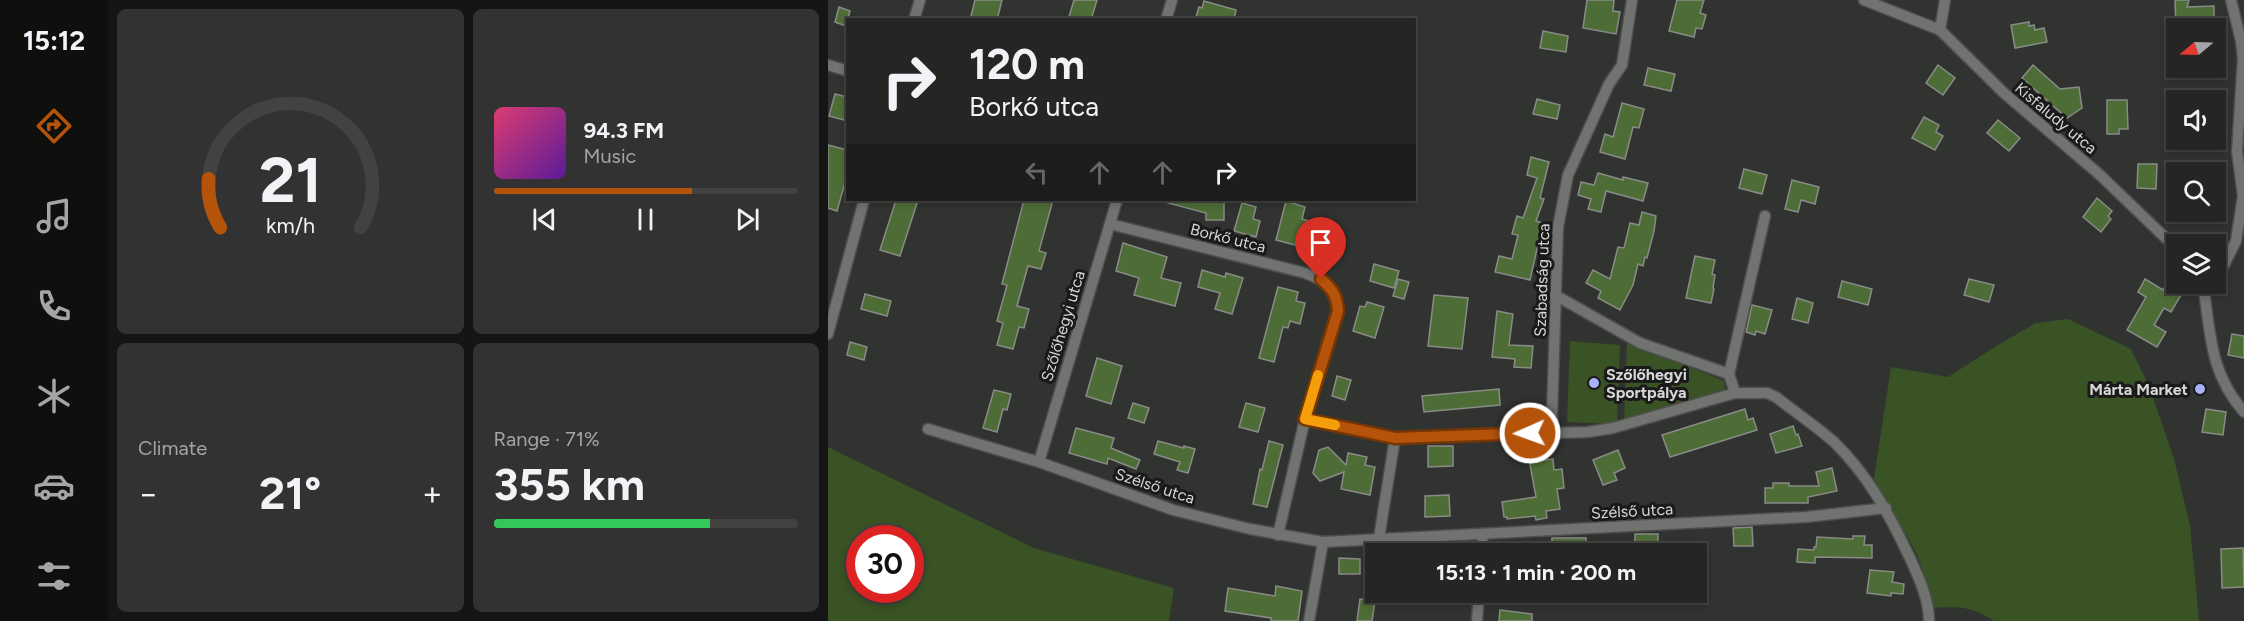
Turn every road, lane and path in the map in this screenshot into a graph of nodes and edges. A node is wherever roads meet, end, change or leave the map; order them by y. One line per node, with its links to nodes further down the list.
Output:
1 (920, 0): 7 (street)
2 (1172, 0): 8 (street)
3 (1632, 0): 19 (street, Szabadság utca)
4 (1864, 0): 9 (street)
5 (1945, 0): 9 (street)
6 (2231, 0): 17 (street)
7 (915, 18)
8 (1167, 18)
9 (1940, 30): 16 (street, Kisfaludy utca)
10 (828, 65): 11 (street)
11 (846, 70)
12 (864, 201): 20 (street)
13 (1117, 201): 15 (street, Szőlőhegyi utca)
14 (1765, 216): 21 (street)
15 (1110, 224): 24 (street, Borkő utca); 28 (street, Szőlőhegyi utca)
16 (2166, 238)
17 (2226, 261)
18 (2205, 294): 23 (street)
19 (1555, 296): 21 (street); 26 (street, Szabadság utca)
20 (828, 334)
21 (1729, 374): 22 (street)
22 (1735, 393): 26 (street); 29 (street)
23 (2244, 412)
24 (1305, 419): 27 (street); 30 (street, Borkő utca)
25 (928, 429): 28 (street, Szélső utca)
26 (1554, 432): 27 (street)
27 (1395, 438): 32 (street)
28 (1039, 462): 30 (street, Szélső utca)
29 (1886, 508): 31 (street, Szélső utca); 38 (street)
30 (1278, 535): 33 (street, Szélső utca)
31 (1483, 535): 32 (street, Szélső utca); 34 (street)
32 (1379, 538): 33 (street, Szélső utca)
33 (1323, 542): 36 (street)
34 (1482, 543)
35 (1478, 603): 37 (street)
36 (1309, 621)
37 (1477, 621)
38 (1929, 621)

